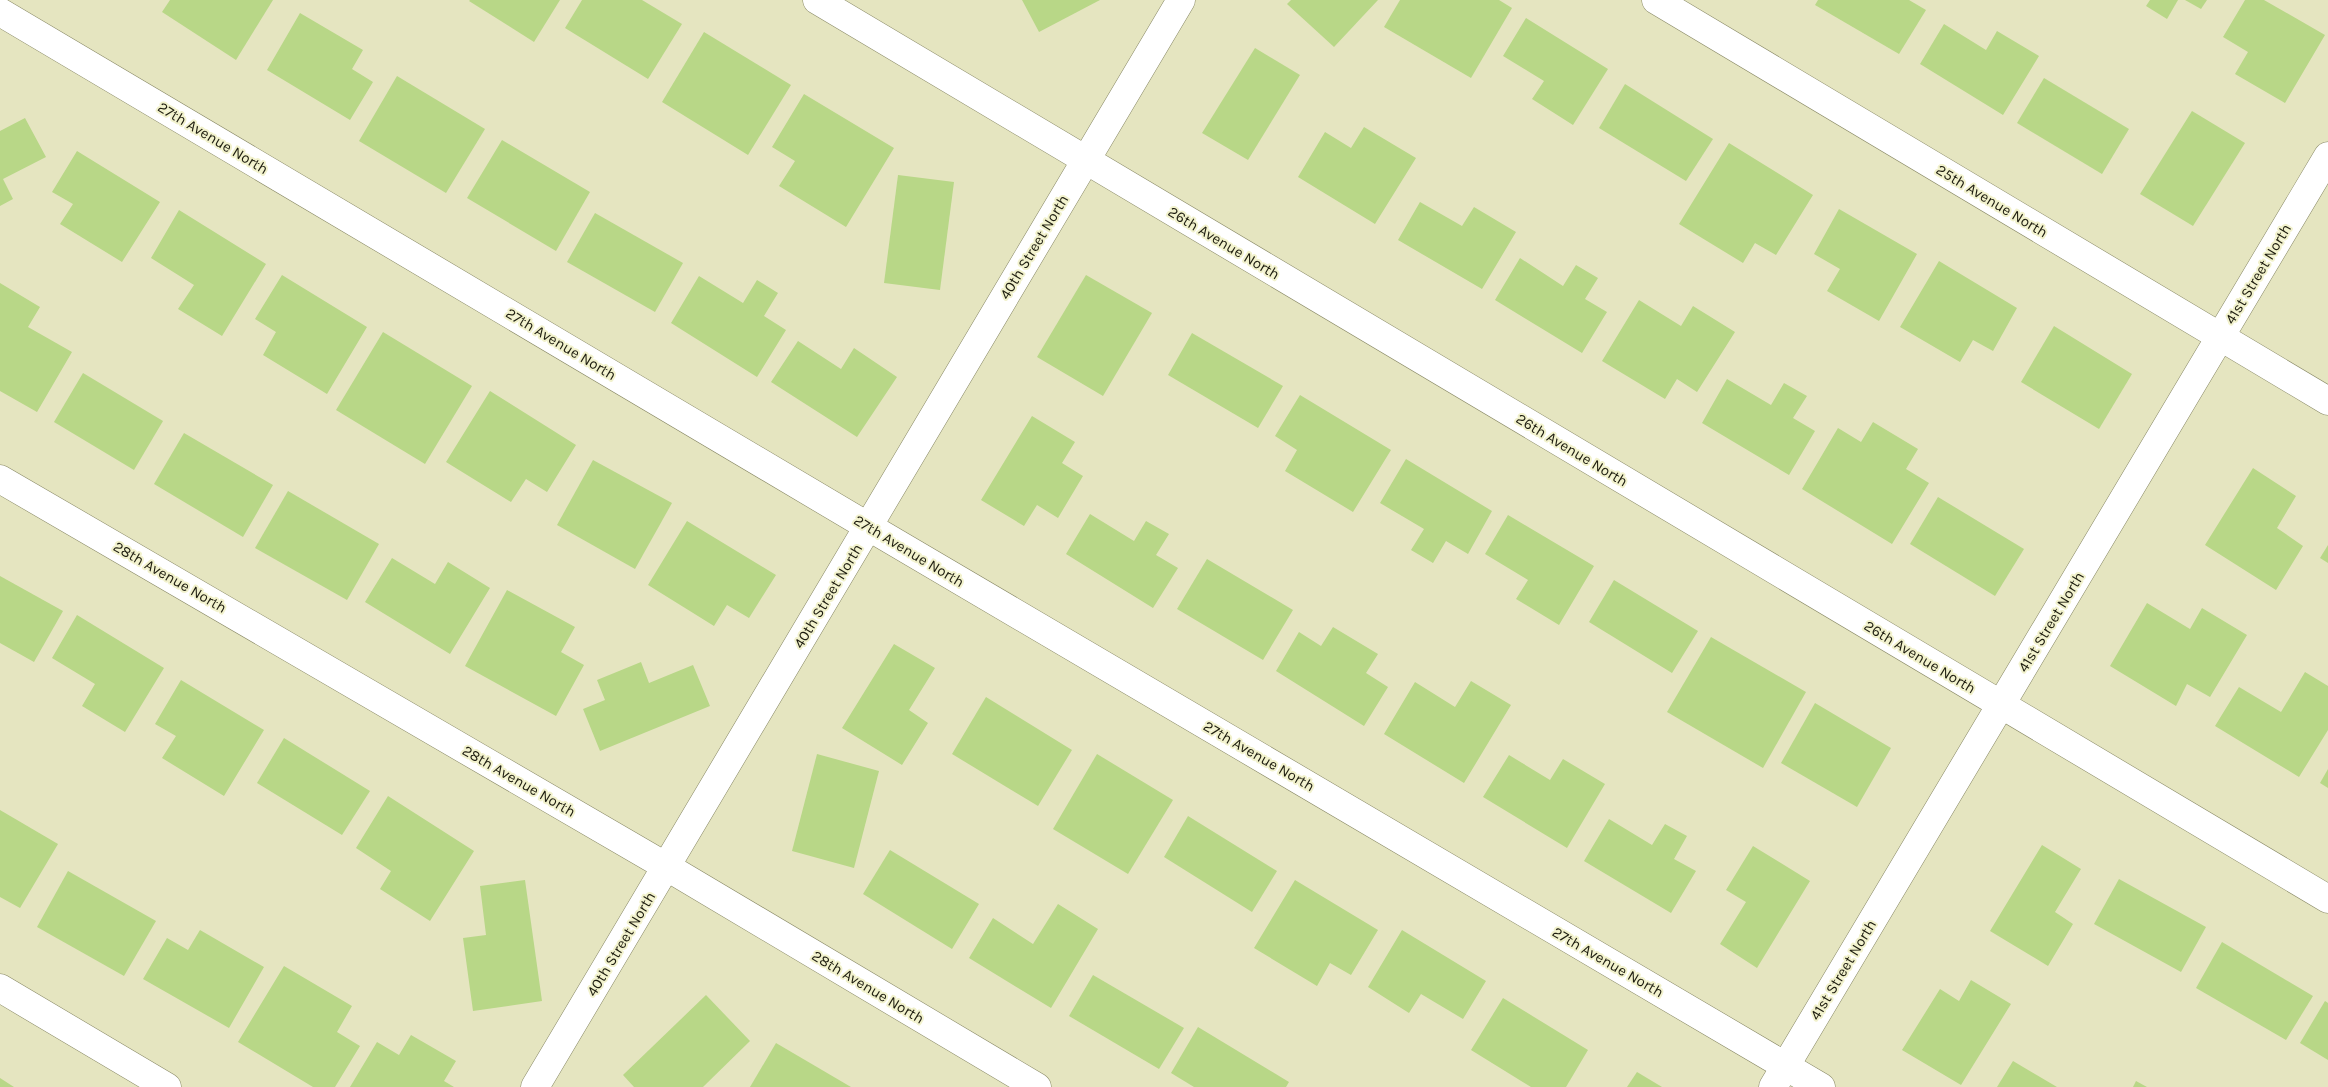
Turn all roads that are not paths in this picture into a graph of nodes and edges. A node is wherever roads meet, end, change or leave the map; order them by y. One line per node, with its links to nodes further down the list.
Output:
1 (816, 0): 6 (street, 26th Avenue North)
2 (1181, 0): 6 (street, 40th Street North)
3 (1656, 0): 7 (street, 25th Avenue North)
4 (0, 12): 10 (street, 27th Avenue North)
5 (2328, 156): 7 (street, 41st Street North)
6 (1086, 161): 10 (street, 40th Street North); 11 (street, 26th Avenue North)
7 (2220, 337): 8 (street, 25th Avenue North); 11 (street, 41st Street North)
8 (2328, 401)
9 (0, 479): 12 (street, 28th Avenue North)
10 (869, 527): 12 (street, 40th Street North); 15 (street, 27th Avenue North)
11 (2001, 706): 13 (street, 26th Avenue North); 15 (street, 41st Street North)
12 (667, 867): 17 (street, 40th Street North); 18 (street, 28th Avenue North)
13 (2328, 899)
14 (0, 988): 16 (street)
15 (1780, 1077): 19 (street, 27th Avenue North)
16 (167, 1087)
17 (534, 1087)
18 (1037, 1087)
19 (1821, 1087)

